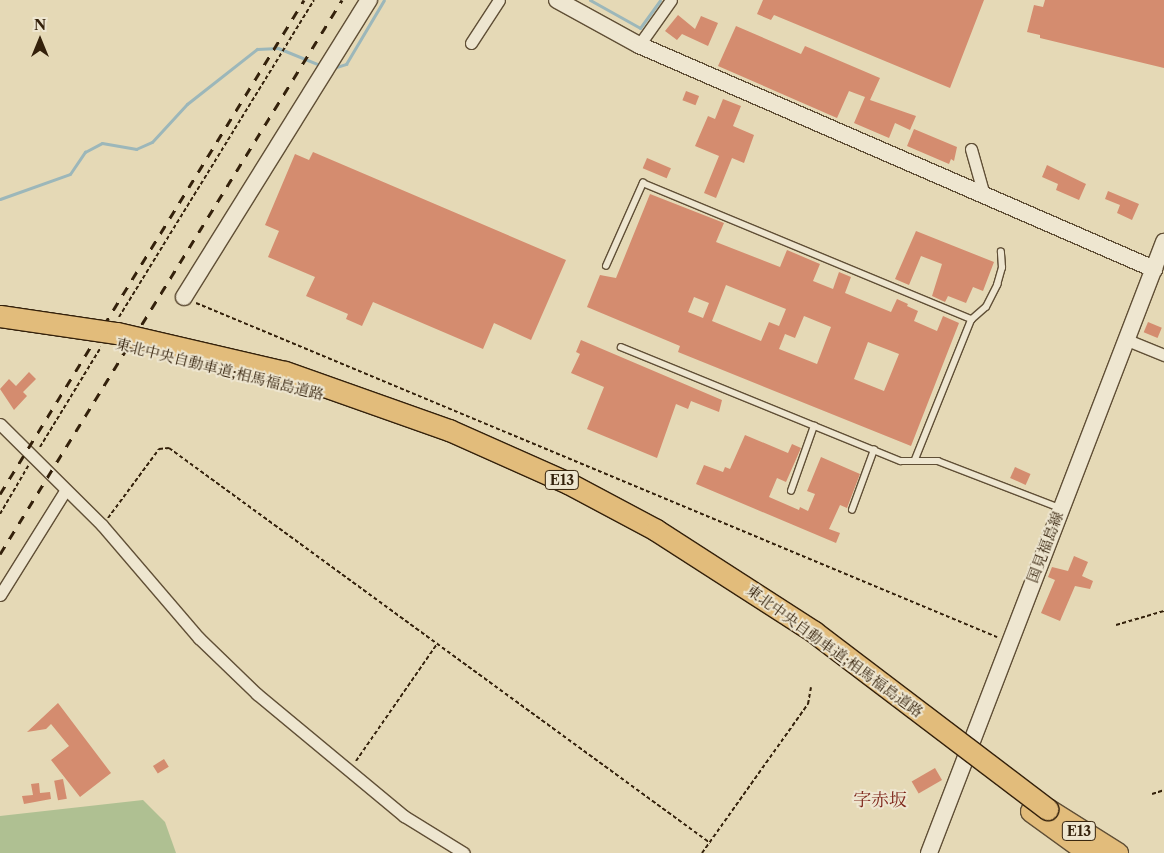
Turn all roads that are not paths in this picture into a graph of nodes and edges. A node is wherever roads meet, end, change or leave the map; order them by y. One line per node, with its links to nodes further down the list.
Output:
1 (369, 0): 13 (street)
2 (499, 0): 5 (street)
3 (557, 0): 6 (street)
4 (671, 0): 6 (street)
5 (471, 43)
6 (640, 45): 8 (street)
7 (971, 148): 8 (street)
8 (984, 195): 12 (street)
9 (1164, 242): 12 (street, 国見福島線)
10 (1000, 252): 15 (lane)
11 (606, 266): 15 (lane)
12 (1154, 269): 17 (street, 国見福島線)
13 (184, 297)
14 (0, 316): 29 (highway, 東北中央自動車道;相馬福島道路 / E13, bridge)
15 (972, 320): 23 (lane)
16 (0, 326): 29 (highway, 東北中央自動車道;相馬福島道路 / E13)
17 (1126, 340): 19 (street); 26 (street, 国見福島線)
18 (621, 347): 21 (lane)
19 (1164, 356)
20 (0, 424): 24 (street)
21 (814, 426): 22 (lane); 25 (lane)
22 (874, 450): 23 (lane); 27 (lane)
23 (915, 461): 26 (lane)
24 (65, 490): 28 (street); 30 (street)
25 (791, 491)
26 (1060, 508): 31 (street, 国見福島線)
27 (852, 510)
28 (0, 595)
29 (1039, 810): 32 (highway); 33 (highway, 東北中央自動車道;相馬福島道路 / E13); 34 (highway, 東北中央自動車道;相馬福島道路 / E13); 35 (highway)
30 (464, 853)
31 (929, 853)
32 (1075, 853)
33 (1089, 853)
34 (1110, 853)
35 (1117, 853)

